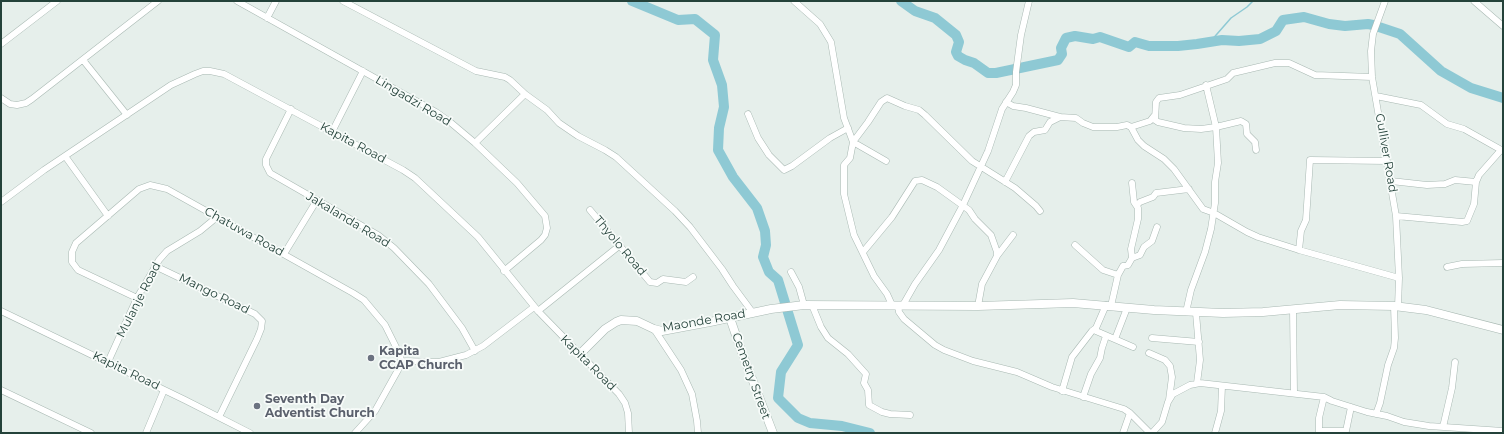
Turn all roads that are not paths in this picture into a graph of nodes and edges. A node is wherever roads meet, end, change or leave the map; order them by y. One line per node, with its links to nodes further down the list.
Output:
1 (57, 1): 12 (street)
2 (158, 1): 13 (street)
3 (237, 1): 10 (street, Lingadzi Road)
4 (276, 1): 10 (street)
5 (343, 1): 17 (street)
6 (794, 1): 28 (street)
7 (1029, 1): 20 (street)
8 (1385, 1): 15 (street, Gulliver Road)
9 (1474, 1): 11 (street)
10 (267, 18): 14 (street, Lingadzi Road)
11 (1503, 26)
12 (1, 44)
13 (83, 60): 19 (street); 22 (street)
14 (364, 71): 29 (street); 31 (street, Lingadzi Road)
15 (1372, 77): 16 (street); 18 (street, Gulliver Road)
16 (1206, 85): 24 (street); 27 (street)
17 (525, 94): 31 (street); 82 (street)
18 (1376, 96): 33 (street); 36 (street, Gulliver Road)
19 (1, 98)
20 (1006, 102): 25 (street); 37 (street)
21 (291, 109): 22 (street, Kapita Road); 29 (street, Kapita Road); 43 (street, Jakalanda Road)
22 (127, 114): 34 (street, Kapita Road)
23 (748, 114): 28 (street)
24 (1154, 116): 26 (street); 27 (street)
25 (1060, 117): 26 (street); 39 (street)
26 (1131, 126): 42 (street)
27 (1216, 127): 32 (street); 49 (street)
28 (848, 128): 30 (street)
29 (332, 132): 65 (street, Kapita Road)
30 (853, 142): 35 (street); 37 (street); 58 (street)
31 (475, 143): 65 (street, Lingadzi Road)
32 (1256, 150)
33 (1502, 150): 40 (street)
34 (65, 156): 44 (street, Kapita Road); 50 (street)
35 (886, 161)
36 (1387, 161): 38 (street, Gulliver Road); 57 (street)
37 (980, 167): 39 (street); 45 (street)
38 (1391, 181): 40 (street); 51 (street, Gulliver Road)
39 (1005, 182): 48 (street)
40 (1476, 182): 51 (street)
41 (1132, 183): 46 (street)
42 (1189, 189): 46 (street); 49 (street)
43 (317, 200): 59 (street); 92 (street, Jakalanda Road)
44 (1, 202)
45 (963, 205): 58 (street); 60 (street); 72 (street)
46 (1137, 205): 61 (street)
47 (590, 210): 56 (street, Thyolo Road)
48 (1040, 211)
49 (1214, 213): 57 (street); 80 (street)
50 (108, 216): 52 (street, Chatuwa Road); 70 (street, Chatuwa Road)
51 (1396, 216): 69 (street, Gulliver Road)
52 (217, 217): 59 (street, Chatuwa Road); 63 (street, Mulanje Road)
53 (1158, 227): 61 (street)
54 (1013, 235): 60 (street)
55 (1075, 245): 67 (street)
56 (619, 246): 68 (street, Thyolo Road); 77 (street)
57 (1298, 250): 69 (street)
58 (862, 252): 72 (street)
59 (284, 254): 95 (street, Chatuwa Road)
60 (997, 256): 73 (street)
61 (1132, 258): 67 (street)
62 (1503, 263): 64 (street)
63 (155, 266): 70 (street, Mulanje Road); 111 (street, Mango Road)
64 (1447, 267)
65 (504, 271): 77 (street, Kapita Road)
66 (791, 272): 71 (street)
67 (1118, 276): 74 (street)
68 (693, 277)
69 (1399, 278): 75 (street, Gulliver Road)
70 (137, 298): 96 (street, Mulanje Road)
71 (808, 305): 72 (street, Maonde Road); 82 (street, Maonde Road); 110 (street)
72 (898, 305): 73 (street, Maonde Road); 102 (street)
73 (978, 306): 74 (street, Maonde Road)
74 (1109, 306): 76 (street, Maonde Road); 84 (street)
75 (1396, 307): 78 (street, Maonde Road); 86 (street, Maonde Road); 109 (street, Gulliver Road)
76 (1127, 308): 80 (street, Maonde Road); 89 (street)
77 (536, 309): 92 (street); 94 (street, Kapita Road)
78 (1293, 309): 81 (street, Maonde Road); 103 (street)
79 (1, 311): 96 (street, Kapita Road)
80 (1186, 312): 81 (street, Maonde Road)
81 (1196, 312): 90 (street)
82 (753, 313): 83 (street, Maonde Road)
83 (730, 318): 85 (street, Maonde Road); 121 (street, Cemetry Street)
84 (1096, 328): 87 (street); 102 (street)
85 (654, 329): 94 (street, Maonde Road); 120 (street)
86 (1503, 330)
87 (1106, 336): 89 (street); 104 (street)
88 (1152, 338): 90 (street)
89 (1114, 339): 91 (street)
90 (1199, 342): 98 (street)
91 (1134, 347)
92 (475, 351): 95 (street)
93 (1149, 353): 106 (street)
94 (580, 354): 119 (street, Kapita Road)
95 (400, 361): 118 (street)
96 (108, 362): 101 (street, Kapita Road)
97 (1455, 362): 112 (street)
98 (1197, 383): 99 (street); 106 (street)
99 (1222, 386): 103 (street); 124 (street)
100 (1, 390): 115 (street)
101 (164, 390): 111 (street, Kapita Road); 116 (street)
102 (1062, 391): 104 (street)
103 (1294, 392): 105 (street)
104 (1083, 397): 108 (street)
105 (1324, 397): 107 (street); 114 (street)
106 (1168, 402): 123 (street)
107 (1351, 407): 109 (street); 114 (street)
108 (1130, 413): 122 (street); 123 (street)
109 (1376, 414): 112 (street)
110 (910, 415)
111 (219, 417): 117 (street, Kapita Road)
112 (1443, 427): 113 (street)
113 (1503, 431)
114 (1319, 432)
115 (91, 433)
116 (146, 433)
117 (250, 433)
118 (355, 433)
119 (629, 433)
120 (698, 433)
121 (773, 433)
122 (1123, 433)
123 (1151, 433)
124 (1215, 433)

